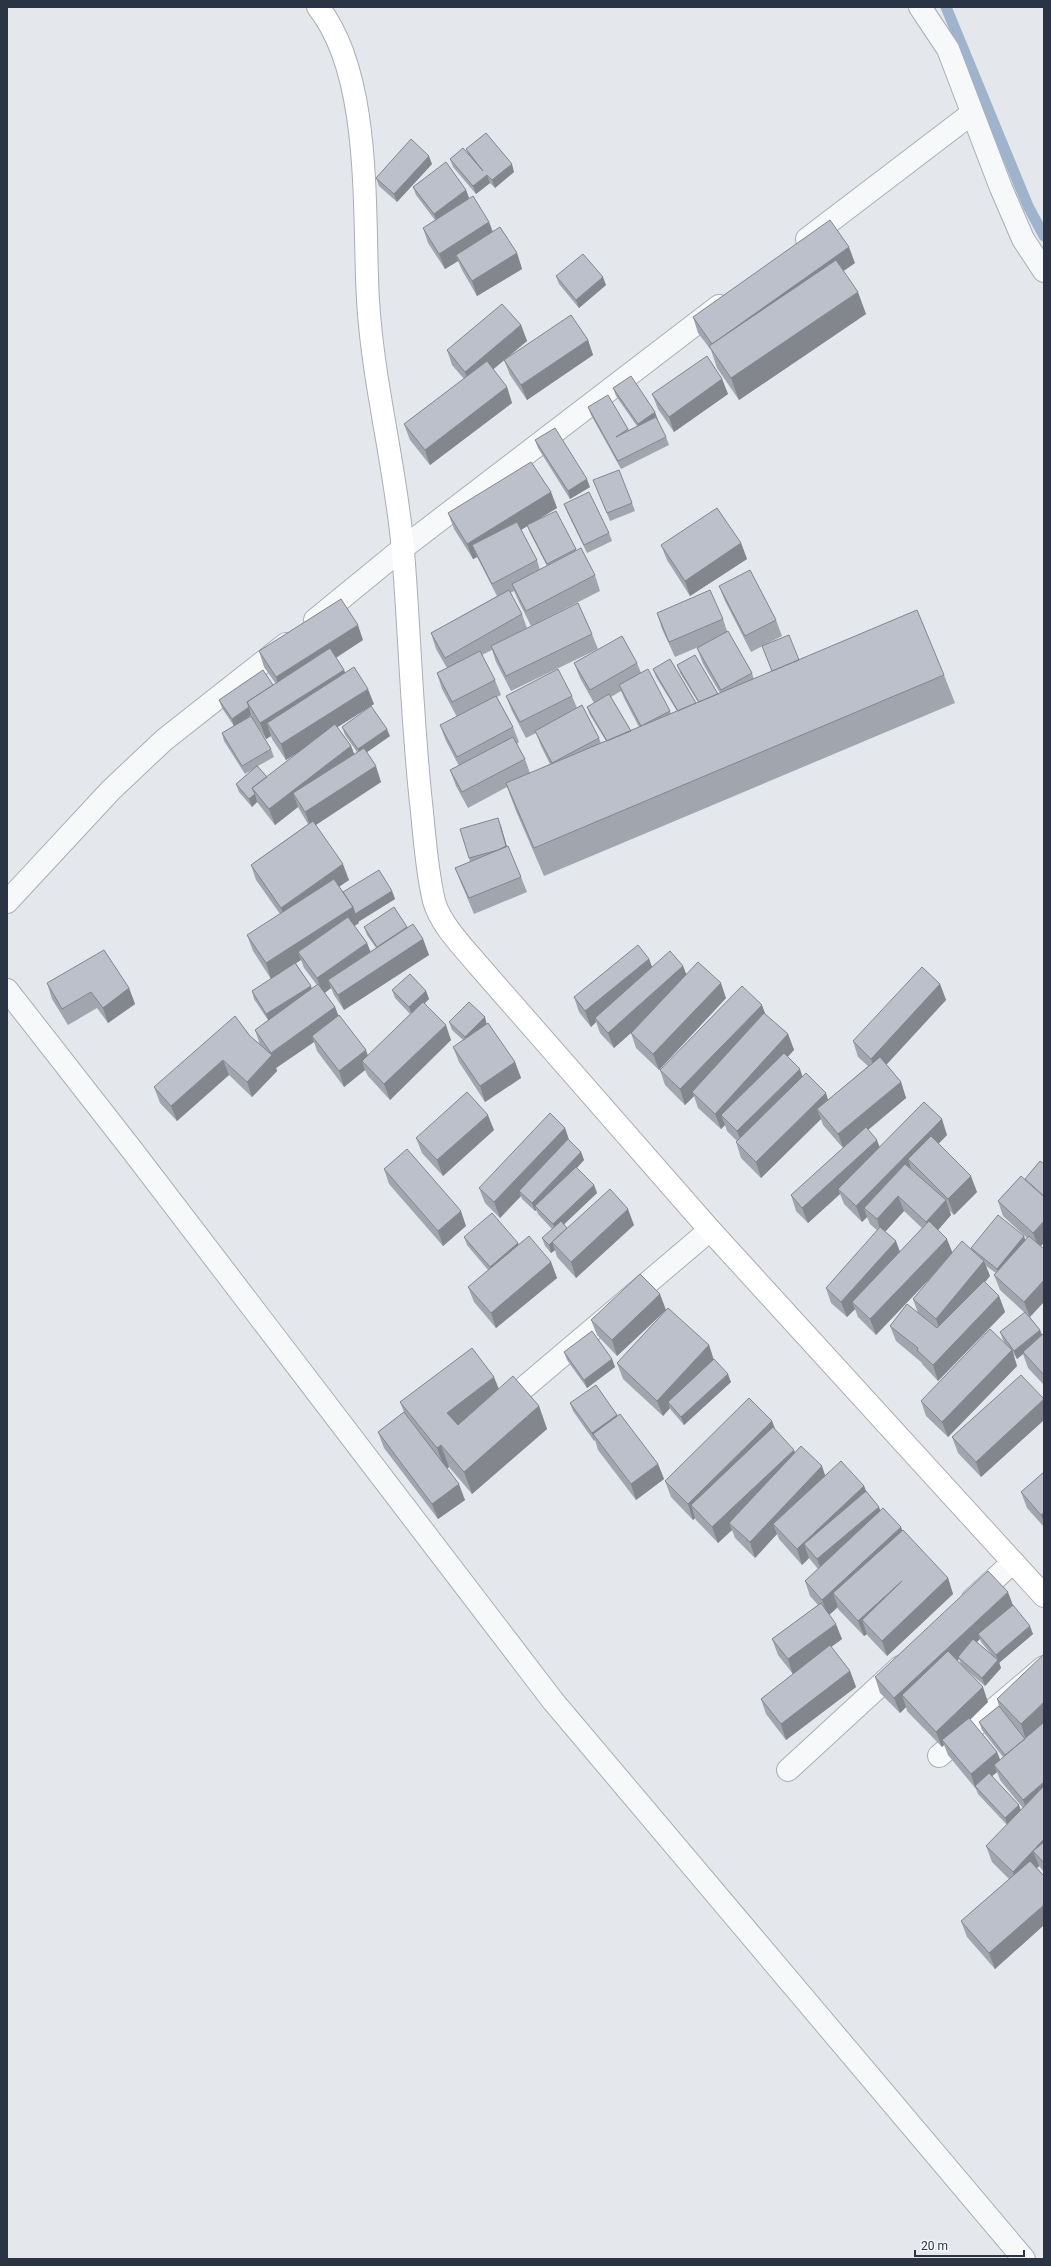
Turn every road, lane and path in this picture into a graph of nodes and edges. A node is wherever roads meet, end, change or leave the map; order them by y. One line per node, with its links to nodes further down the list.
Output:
1 (318, 7): 7 (street)
2 (920, 7): 3 (street)
3 (971, 114): 4 (street); 5 (street)
4 (788, 253)
5 (1044, 271)
6 (738, 292): 7 (street)
7 (403, 548): 8 (street); 10 (street)
8 (7, 902)
9 (7, 990): 19 (street)
10 (710, 1230): 11 (street); 12 (street)
11 (526, 1386)
12 (1014, 1562): 13 (street); 14 (street)
13 (1044, 1596)
14 (956, 1615)
15 (915, 1652): 18 (street)
16 (1044, 1667): 17 (street)
17 (940, 1756)
18 (788, 1770)
19 (1024, 2259)

